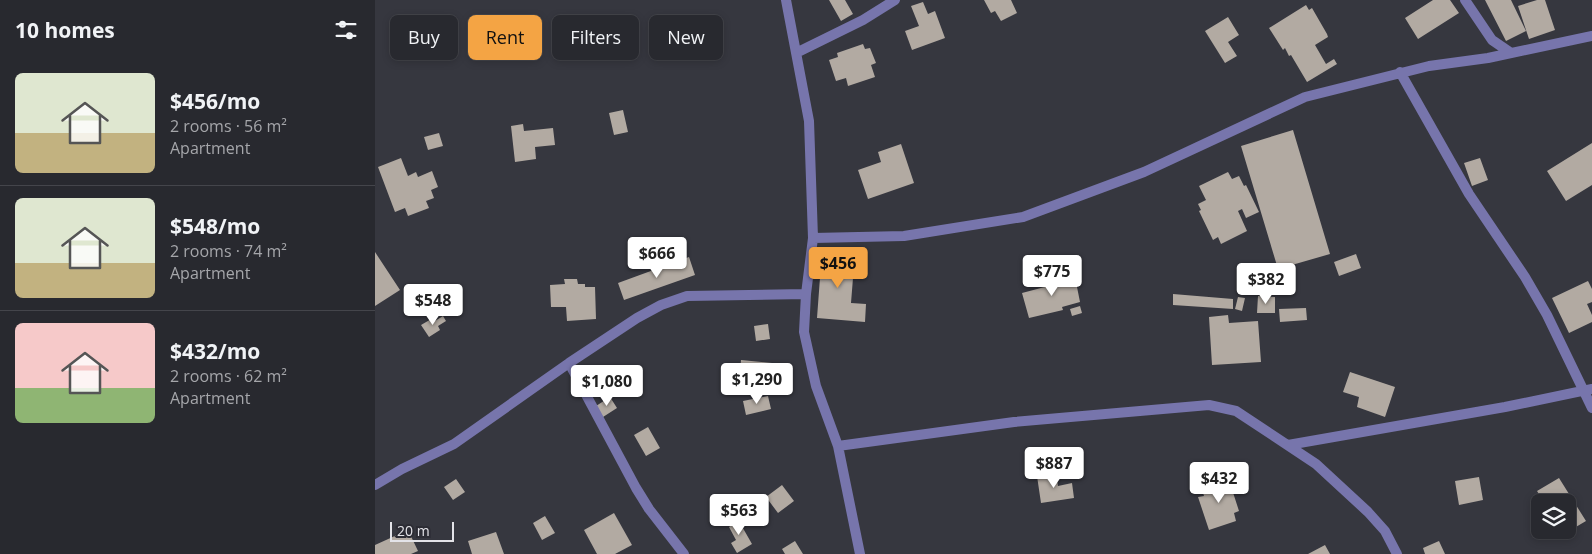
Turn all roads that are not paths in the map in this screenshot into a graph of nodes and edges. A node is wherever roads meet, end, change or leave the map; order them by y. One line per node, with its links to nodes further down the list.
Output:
1 (786, 0): 5 (street)
2 (895, 0): 5 (street)
3 (1465, 0): 6 (street)
4 (1592, 36): 6 (street)
5 (796, 53): 8 (street)
6 (1511, 53): 7 (street)
7 (1400, 72): 8 (street); 11 (street)
8 (813, 238): 9 (street)
9 (806, 294): 10 (street); 14 (street)
10 (569, 363): 15 (street); 16 (street)
11 (1588, 390): 12 (street); 13 (street)
12 (1592, 408)
13 (1289, 445): 14 (street); 18 (street)
14 (838, 446): 17 (street)
15 (375, 485)
16 (684, 554)
17 (860, 554)
18 (1397, 554)

